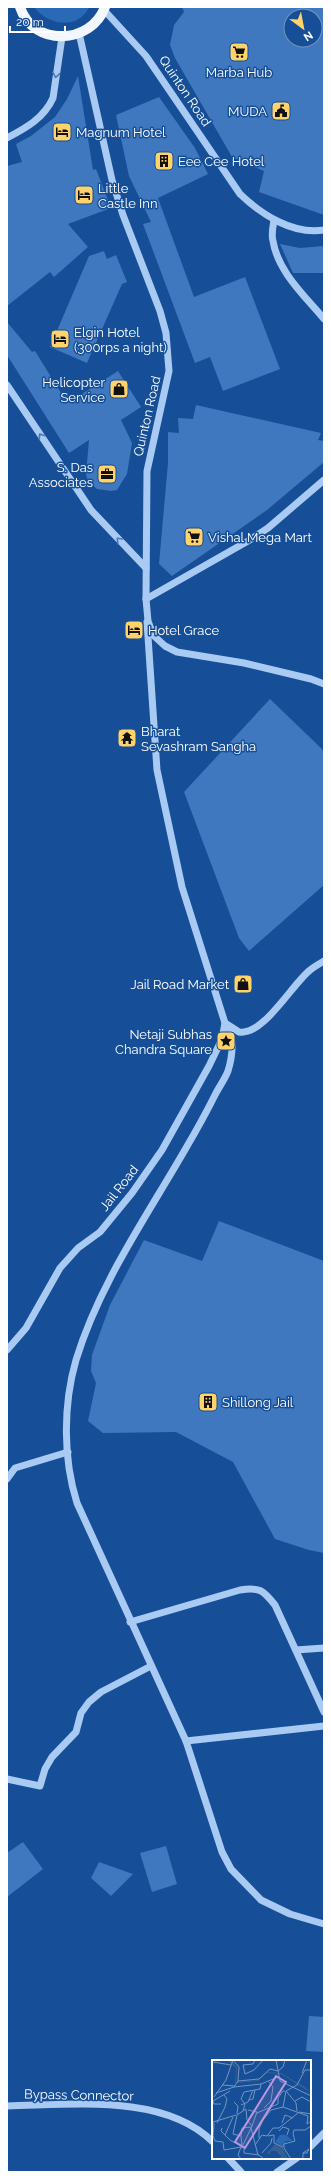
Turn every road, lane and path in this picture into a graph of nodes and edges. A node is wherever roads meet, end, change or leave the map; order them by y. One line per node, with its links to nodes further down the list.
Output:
1 (20, 7): 4 (main road)
2 (104, 8): 3 (main road); 6 (street, Quinton Road)
3 (79, 33): 4 (main road); 11 (street, Quinton Road)
4 (62, 37): 5 (street, one-way to 5)
5 (7, 138)
6 (274, 220): 7 (street, Quinton Road); 8 (street)
7 (324, 230)
8 (324, 319)
9 (7, 385): 11 (street, one-way to 9)
10 (324, 480): 12 (street)
11 (146, 568): 12 (street, Quinton Road)
12 (146, 601): 13 (street, Quinton Road); 15 (street)
13 (324, 684)
14 (324, 961): 15 (street)
15 (227, 1025): 16 (street, Jail Road); 17 (street)
16 (7, 1350)
17 (68, 1452): 18 (street); 19 (street)
18 (7, 1479)
19 (130, 1622): 21 (street); 22 (street)
20 (324, 1648): 21 (street)
21 (296, 1650): 23 (street)
22 (151, 1666): 25 (street); 26 (street)
23 (324, 1712)
24 (324, 1726): 25 (street)
25 (186, 1741): 27 (street)
26 (7, 1779)
27 (324, 1924)
28 (7, 2106): 30 (street, Bypass Connector)
29 (324, 2133): 31 (street)
30 (212, 2141)
31 (311, 2146)
32 (229, 2159): 34 (street)
33 (296, 2159): 35 (street)
34 (241, 2172)
35 (277, 2172)

